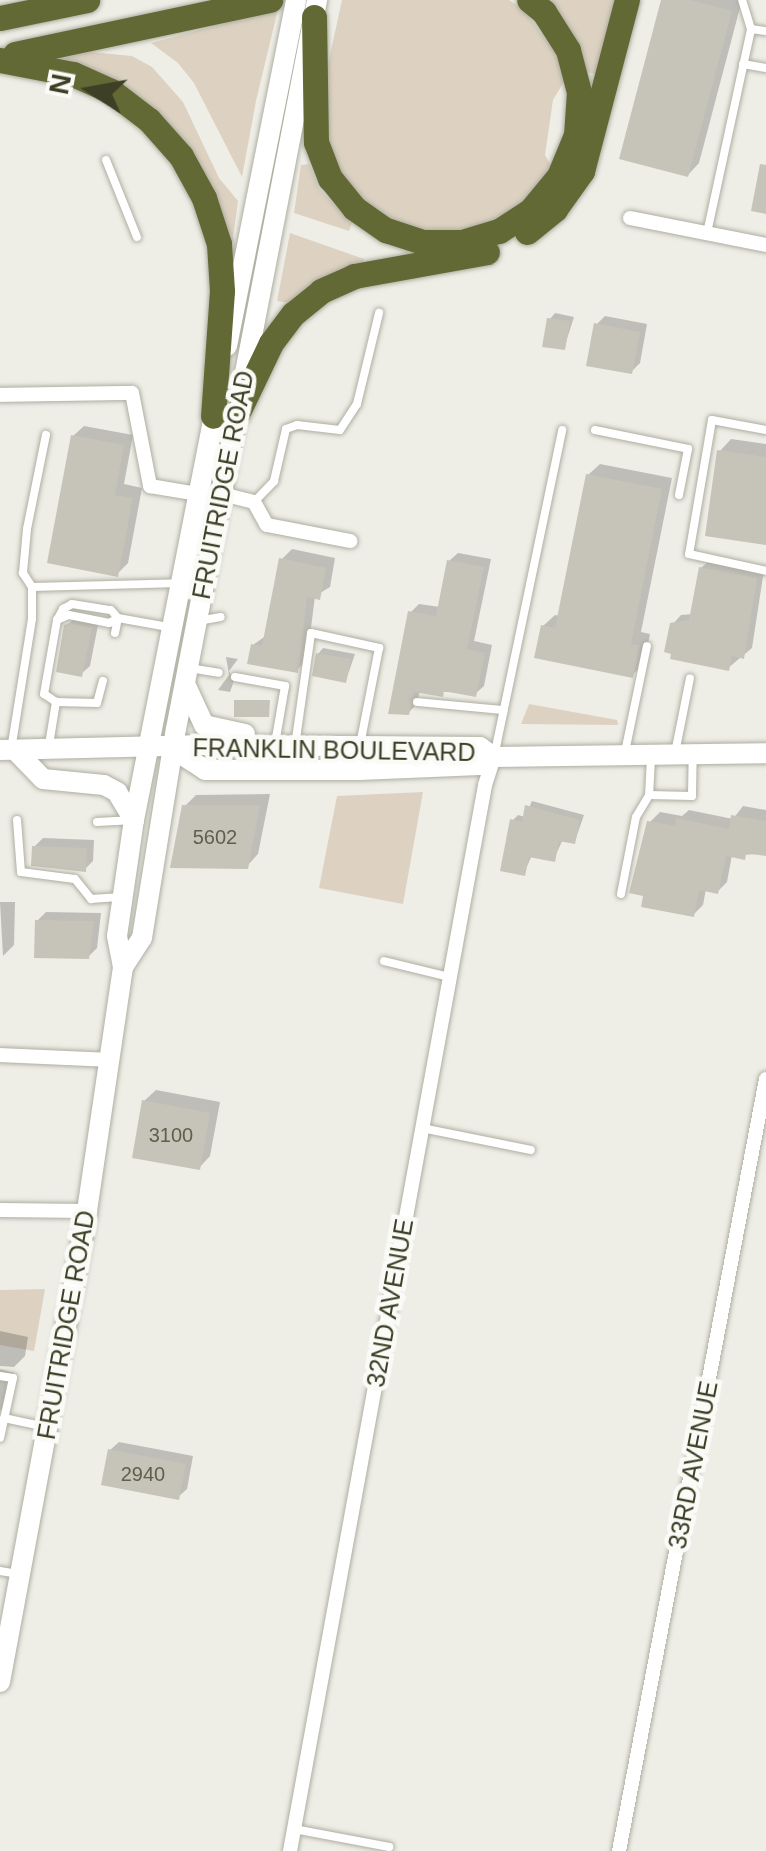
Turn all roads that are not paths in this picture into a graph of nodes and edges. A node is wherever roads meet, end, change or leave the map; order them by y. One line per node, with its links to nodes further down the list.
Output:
1 (87, 0): 7 (highway)
2 (270, 0): 10 (highway)
3 (529, 0): 6 (highway)
4 (627, 0): 20 (highway)
5 (742, 0): 8 (lane)
6 (305, 8): 20 (main road, FRUITRIDGE ROAD)
7 (0, 18)
8 (750, 29): 9 (lane); 11 (lane)
9 (766, 31)
10 (0, 58): 20 (highway)
11 (743, 64): 12 (lane); 15 (lane)
12 (766, 68)
13 (106, 160): 16 (lane)
14 (630, 218): 15 (street)
15 (707, 233): 17 (street)
16 (137, 236)
17 (766, 244)
18 (379, 314): 28 (lane)
19 (0, 395): 25 (street)
20 (225, 415): 25 (main road, FRUITRIDGE ROAD); 26 (main road, FRUITRIDGE ROAD)
21 (562, 430): 46 (lane)
22 (595, 430): 27 (lane)
23 (766, 430): 30 (lane)
24 (46, 436): 32 (lane)
25 (198, 494): 31 (main road, FRUITRIDGE ROAD)
26 (222, 494): 28 (street); 35 (main road, FRUITRIDGE ROAD)
27 (679, 495)
28 (254, 502): 29 (street)
29 (350, 541)
30 (766, 571)
31 (180, 584): 32 (lane); 36 (main road, FRUITRIDGE ROAD)
32 (32, 587): 50 (lane)
33 (221, 617): 35 (lane)
34 (118, 618): 36 (lane); 37 (lane); 44 (lane)
35 (198, 620): 40 (main road, FRUITRIDGE ROAD)
36 (170, 628): 48 (main road, FRUITRIDGE ROAD)
37 (114, 632)
38 (647, 646): 53 (lane)
39 (219, 674): 40 (lane)
40 (187, 676): 47 (main road); 49 (main road, FRUITRIDGE ROAD)
41 (235, 676): 47 (lane)
42 (690, 678): 54 (lane)
43 (103, 681): 44 (lane)
44 (56, 702): 51 (lane)
45 (417, 702): 46 (lane)
46 (504, 710): 57 (lane)
47 (285, 743): 49 (main road, FRANKLIN BOULEVARD); 52 (main road, FRANKLIN BOULEVARD); 52 (lane)
48 (148, 749): 49 (main road, FRANKLIN BOULEVARD); 51 (main road, FRANKLIN BOULEVARD); 60 (main road, FRUITRIDGE ROAD)
49 (173, 749): 57 (main road, FRANKLIN BOULEVARD); 65 (main road, FRUITRIDGE ROAD)
50 (8, 750): 51 (main road, FRANKLIN BOULEVARD); 60 (main road)
51 (49, 750)
52 (360, 750): 57 (main road, FRANKLIN BOULEVARD)
53 (625, 752): 56 (main road, FRANKLIN BOULEVARD); 57 (main road, FRANKLIN BOULEVARD)
54 (684, 752): 55 (main road, FRANKLIN BOULEVARD); 56 (main road, FRANKLIN BOULEVARD); 58 (lane)
55 (766, 752)
56 (651, 753): 58 (lane)
57 (494, 757): 66 (street, 32ND AVENUE)
58 (649, 795): 62 (lane)
59 (17, 820): 63 (lane)
60 (134, 820): 61 (lane); 63 (main road, FRUITRIDGE ROAD)
61 (96, 822)
62 (621, 894)
63 (123, 897): 65 (main road, FRUITRIDGE ROAD)
64 (384, 961): 66 (lane)
65 (123, 967): 68 (main road, FRUITRIDGE ROAD)
66 (450, 978): 70 (street, 32ND AVENUE)
67 (0, 1055): 68 (street)
68 (110, 1060): 73 (main road, FRUITRIDGE ROAD)
69 (766, 1079): 84 (street, 33RD AVENUE)
70 (422, 1128): 71 (lane); 81 (street, 32ND AVENUE)
71 (531, 1150)
72 (0, 1210): 73 (street)
73 (87, 1211): 76 (main road, FRUITRIDGE ROAD)
74 (0, 1376): 75 (lane)
75 (4, 1418): 76 (lane); 77 (lane)
76 (47, 1427): 78 (main road, FRUITRIDGE ROAD)
77 (1, 1432)
78 (10, 1572): 79 (main road, FRUITRIDGE ROAD)
79 (6, 1622): 80 (main road, FRUITRIDGE ROAD)
80 (0, 1682)
81 (294, 1829): 82 (lane); 83 (street, 32ND AVENUE)
82 (388, 1847)
83 (290, 1851)
84 (619, 1851)

